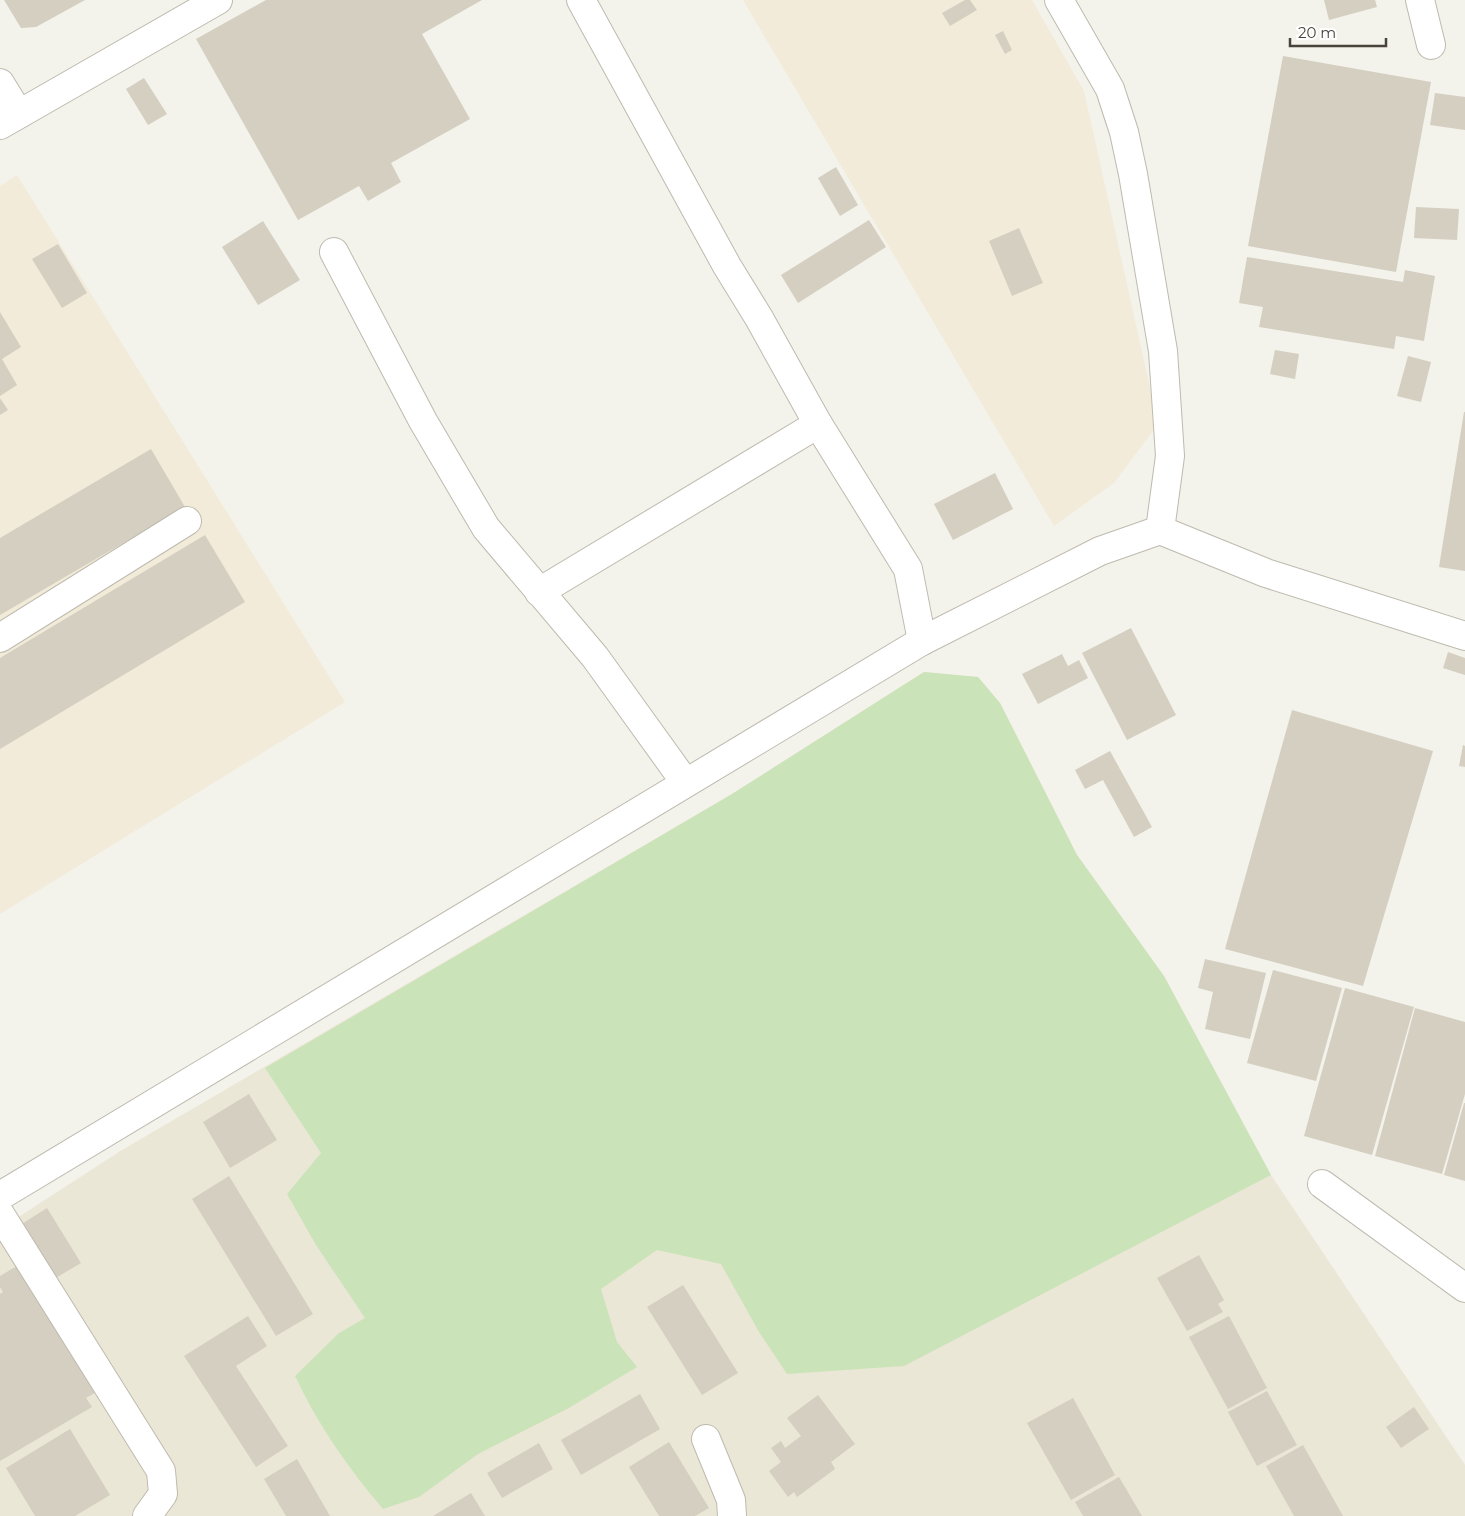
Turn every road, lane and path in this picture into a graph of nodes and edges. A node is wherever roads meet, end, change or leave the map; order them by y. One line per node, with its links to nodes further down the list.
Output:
1 (218, 0): 7 (street)
2 (581, 0): 9 (street)
3 (1059, 0): 11 (street)
4 (1420, 0): 5 (street)
5 (1431, 45)
6 (0, 83): 7 (street)
7 (9, 120)
8 (334, 252): 12 (street)
9 (818, 424): 12 (street); 15 (street)
10 (187, 521): 14 (street)
11 (1160, 530): 13 (street); 15 (street)
12 (539, 592): 16 (street)
13 (1465, 636)
14 (0, 638)
15 (922, 641): 16 (street)
16 (685, 782): 18 (street)
17 (1322, 1184): 20 (street)
18 (0, 1196)
19 (0, 1214): 22 (street)
20 (1465, 1288)
21 (706, 1439): 23 (street)
22 (146, 1516)
23 (732, 1516)

